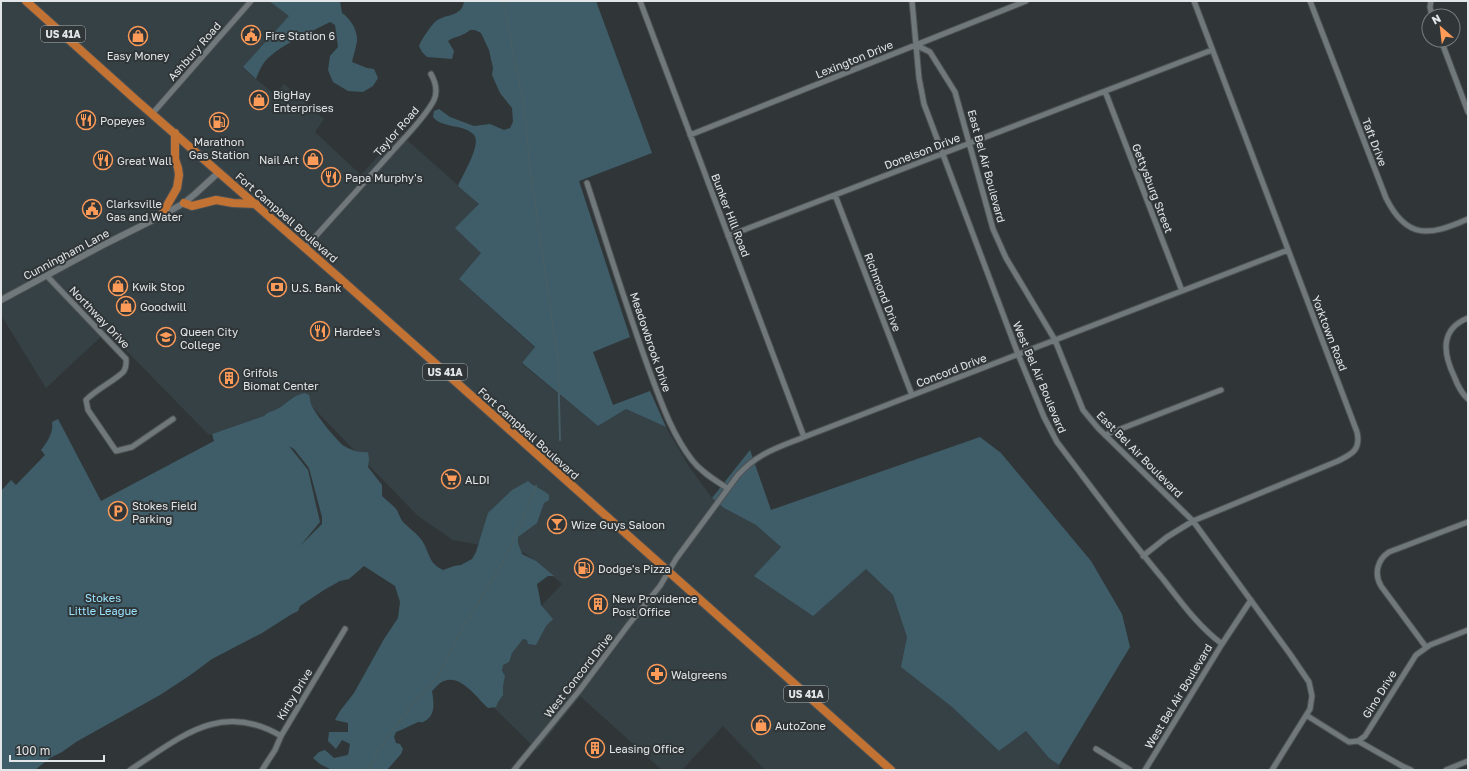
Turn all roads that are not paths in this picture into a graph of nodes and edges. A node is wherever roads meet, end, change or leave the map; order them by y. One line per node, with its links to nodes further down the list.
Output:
1 (26, 1): 14 (highway, Fort Campbell Boulevard / US 41A)
2 (251, 1): 14 (street, Ashbury Road)
3 (640, 1): 16 (street, Bunker Hill Road)
4 (912, 1): 8 (street, West Bel Air Boulevard)
5 (1026, 1): 8 (street, Lexington Drive)
6 (1194, 1): 10 (street, Yorktown Road)
7 (1310, 1): 25 (street, Taft Drive)
8 (916, 45): 16 (street, Lexington Drive); 17 (street, East Bel Air Boulevard); 18 (street, West Bel Air Boulevard)
9 (1443, 48): 13 (street)
10 (1212, 50): 12 (street, Donelson Drive); 28 (street, Yorktown Road)
11 (431, 74): 27 (street, Taylor Road)
12 (1104, 91): 17 (street, Donelson Drive); 30 (street, Gettysburg Street)
13 (1468, 112)
14 (152, 114): 15 (highway, Fort Campbell Boulevard / US 41A)
15 (175, 133): 19 (highway, Fort Campbell Boulevard / US 41A); 24 (highway)
16 (690, 135): 26 (street, Bunker Hill Road)
17 (970, 143): 18 (street, Donelson Drive); 33 (street, East Bel Air Boulevard)
18 (943, 154): 21 (street, Donelson Drive); 34 (street, West Bel Air Boulevard)
19 (219, 172): 22 (street, Cunningham Lane); 23 (highway, Fort Campbell Boulevard / US 41A)
20 (587, 183): 41 (street, Meadowbrook Drive)
21 (835, 195): 26 (street, Donelson Drive); 36 (street, Richmond Drive)
22 (184, 203): 23 (highway); 24 (street, Cunningham Lane)
23 (256, 204): 27 (highway, Fort Campbell Boulevard / US 41A)
24 (161, 216): 29 (street, Cunningham Lane)
25 (1468, 219)
26 (728, 236): 40 (street, Bunker Hill Road)
27 (305, 248): 45 (highway, Fort Campbell Boulevard / US 41A)
28 (1288, 250): 30 (street, Concord Drive); 42 (street, Yorktown Road)
29 (47, 276): 31 (street, Cunningham Lane); 38 (street, Northway Drive)
30 (1182, 291): 33 (street, Concord Drive)
31 (1, 300)
32 (1468, 318): 37 (street)
33 (1055, 340): 34 (street, Concord Drive); 39 (street, East Bel Air Boulevard)
34 (1018, 354): 36 (street, Concord Drive); 44 (street, West Bel Air Boulevard)
35 (1221, 390): 39 (street)
36 (912, 395): 40 (street, Concord Drive)
37 (1468, 399)
38 (173, 419)
39 (1105, 435): 42 (street, East Bel Air Boulevard)
40 (804, 437): 41 (street, Concord Drive)
41 (727, 488): 45 (street, Concord Drive)
42 (1193, 521): 44 (street, Yorktown Road); 46 (street, East Bel Air Boulevard)
43 (1468, 522): 50 (street)
44 (1143, 556): 49 (street, West Bel Air Boulevard)
45 (669, 571): 58 (street, West Concord Drive); 59 (highway, Fort Campbell Boulevard / US 41A)
46 (1251, 600): 49 (street); 51 (street, East Bel Air Boulevard)
47 (345, 629): 52 (street, Kirby Drive)
48 (1468, 630): 50 (street, Gino Drive)
49 (1222, 644): 61 (street, West Bel Air Boulevard)
50 (1426, 647): 53 (street, Gino Drive)
51 (1306, 715): 53 (street); 62 (street, East Bel Air Boulevard)
52 (281, 736): 56 (street); 57 (street, Kirby Drive)
53 (1358, 741): 63 (street)
54 (1096, 750): 60 (street)
55 (1468, 761): 64 (street)
56 (130, 770)
57 (262, 770)
58 (514, 770)
59 (891, 770)
60 (1130, 770)
61 (1145, 770)
62 (1272, 770)
63 (1411, 770)
64 (1446, 770)

